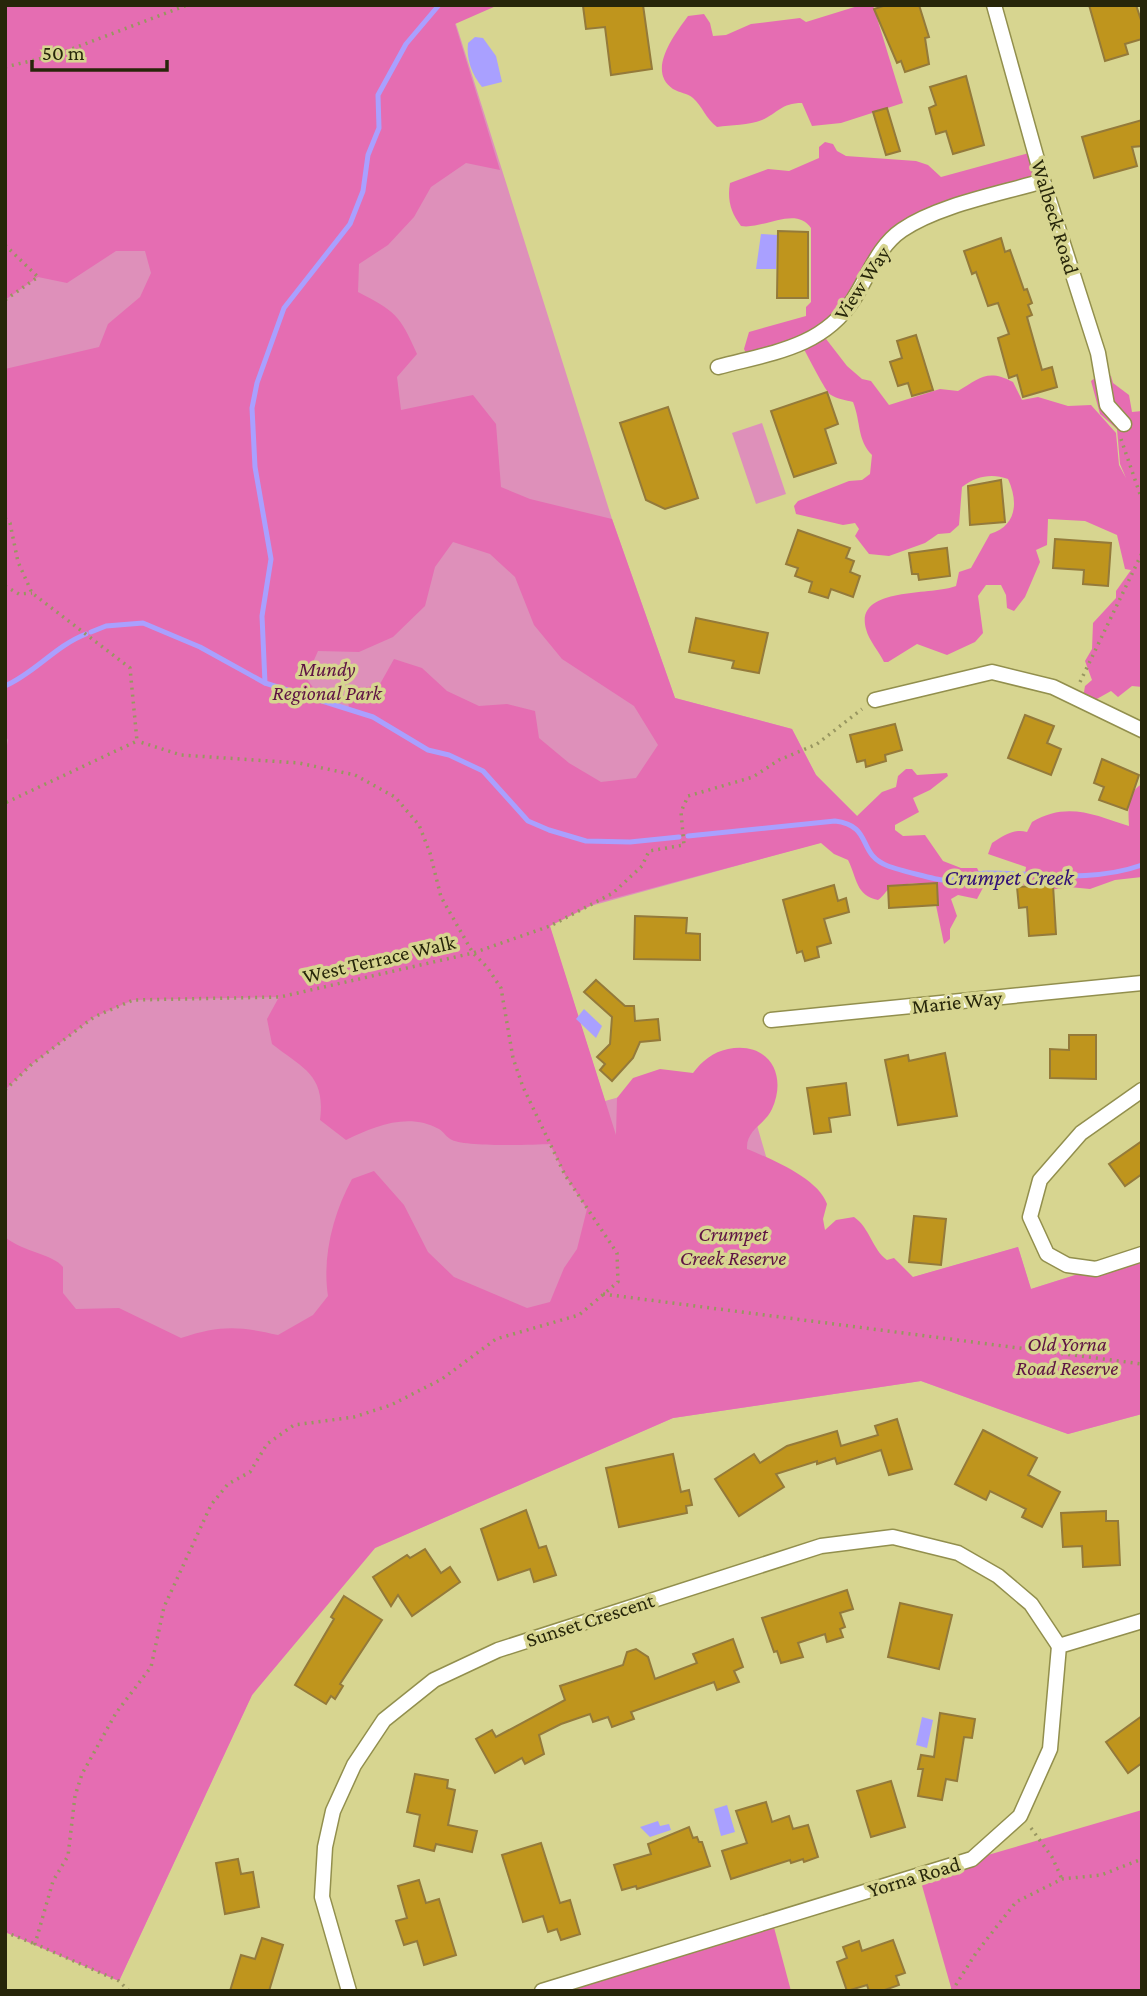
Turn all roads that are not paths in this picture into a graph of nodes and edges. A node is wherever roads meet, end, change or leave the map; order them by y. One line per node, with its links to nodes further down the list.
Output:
1 (994, 5): 2 (street, Walbeck Road)
2 (1043, 181): 3 (street, View Way); 4 (street, Walbeck Road)
3 (718, 367)
4 (1124, 424)
5 (875, 700): 6 (street)
6 (1142, 730)
7 (1142, 983): 8 (street, Marie Way)
8 (771, 1020)
9 (1142, 1090): 10 (street)
10 (1142, 1254)
11 (1142, 1620): 12 (street)
12 (1059, 1646): 13 (street, Sunset Crescent); 14 (street, Yorna Road)
13 (349, 1991)
14 (542, 1991)

